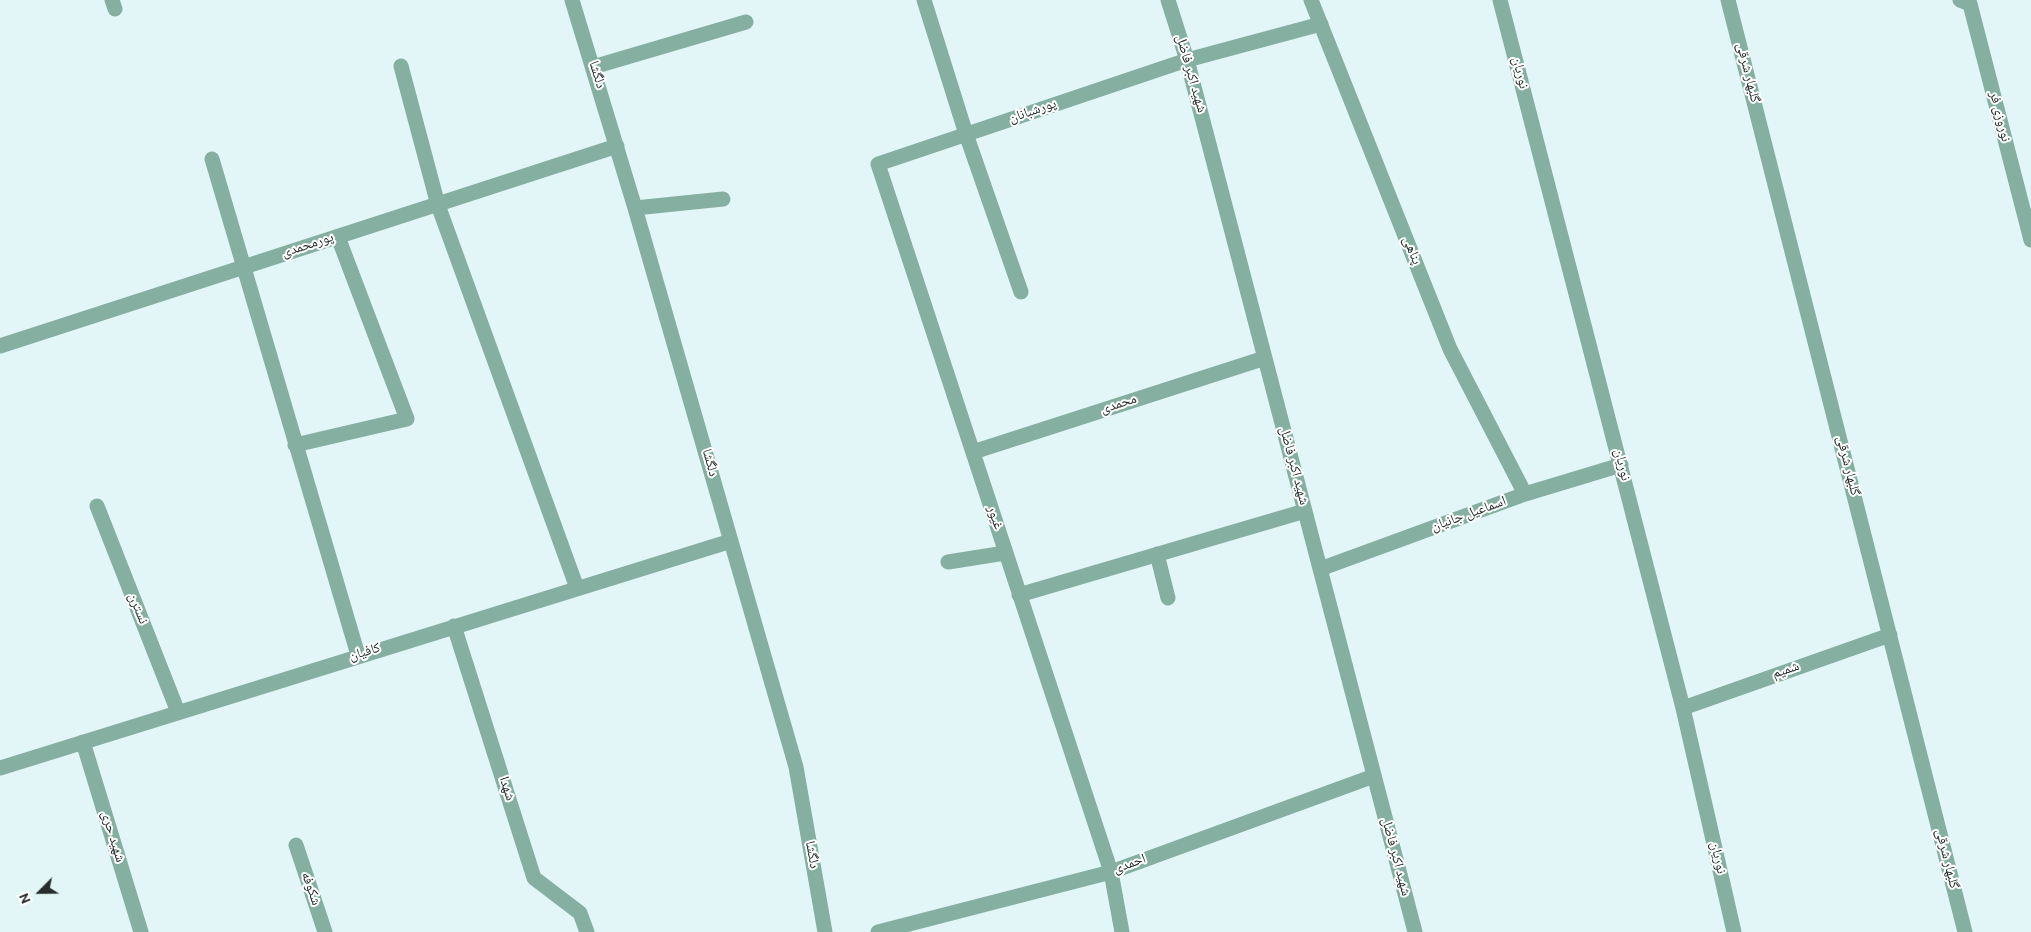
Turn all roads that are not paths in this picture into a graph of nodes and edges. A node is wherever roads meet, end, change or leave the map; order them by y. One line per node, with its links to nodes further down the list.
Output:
1 (572, 0): 12 (street, دلگشا)
2 (924, 0): 13 (street)
3 (1168, 0): 10 (street, شهید اکبر فاضل)
4 (1311, 0): 9 (street, پناهی)
5 (1500, 0): 28 (street, نوریان)
6 (1728, 0): 41 (street, گلبهار شرقی)
7 (1960, 0): 21 (street, نوروزی فر)
8 (746, 22): 12 (street)
9 (1321, 24): 10 (street, پورشبانان); 29 (street, پناهی)
10 (1187, 60): 13 (street, پورشبانان); 25 (street, شهید اکبر فاضل)
11 (401, 66): 18 (street)
12 (594, 67): 14 (street, دلگشا)
13 (966, 134): 16 (street, پورشبانان); 23 (street)
14 (617, 146): 18 (street, پورمحمدی); 19 (street, دلگشا)
15 (212, 159): 22 (street)
16 (878, 164): 27 (street, غیور)
17 (723, 199): 19 (street)
18 (438, 205): 20 (street, پورمحمدی); 37 (street)
19 (635, 208): 32 (street, دلگشا)
20 (338, 237): 22 (street, پورمحمدی); 26 (street)
21 (2031, 240)
22 (242, 268): 24 (street, پورمحمدی); 26 (street)
23 (1020, 292)
24 (0, 346)
25 (1265, 358): 27 (street, محمدی); 31 (street, شهید اکبر فاضل)
26 (295, 445): 42 (street)
27 (972, 452): 33 (street, غیور)
28 (1621, 465): 29 (street, اسماعیل جانیان); 43 (street, نوریان)
29 (1525, 494): 36 (street, اسماعیل جانیان)
30 (97, 506): 44 (street, نسترن)
31 (1305, 510): 34 (street); 36 (street, شهید اکبر فاضل)
32 (731, 541): 37 (street, کافیان); 53 (street, دلگشا)
33 (1005, 553): 35 (street); 38 (street, غیور)
34 (1156, 554): 38 (street); 39 (street)
35 (948, 562)
36 (1320, 569): 47 (street, شهید اکبر فاضل)
37 (577, 588): 40 (street, کافیان)
38 (1019, 595): 49 (street, غیور)
39 (1168, 598)
40 (454, 626): 42 (street, کافیان); 52 (street, شهدا)
41 (1890, 635): 43 (street, شمیم); 58 (street, گلبهار شرقی)
42 (358, 655): 44 (street, کافیان)
43 (1683, 708): 57 (street, نوریان)
44 (178, 712): 45 (street, کافیان)
45 (83, 742): 46 (street, کافیان); 50 (street, شهید حری)
46 (0, 768)
47 (1374, 776): 49 (street, احمدی); 56 (street, شهید اکبر فاضل)
48 (296, 845): 51 (street, شکوفه)
49 (1110, 872): 54 (street, احمدی); 55 (street, غیور)
50 (140, 932)
51 (325, 932)
52 (588, 932)
53 (825, 932)
54 (878, 932)
55 (1122, 932)
56 (1415, 932)
57 (1734, 932)
58 (1965, 932)

